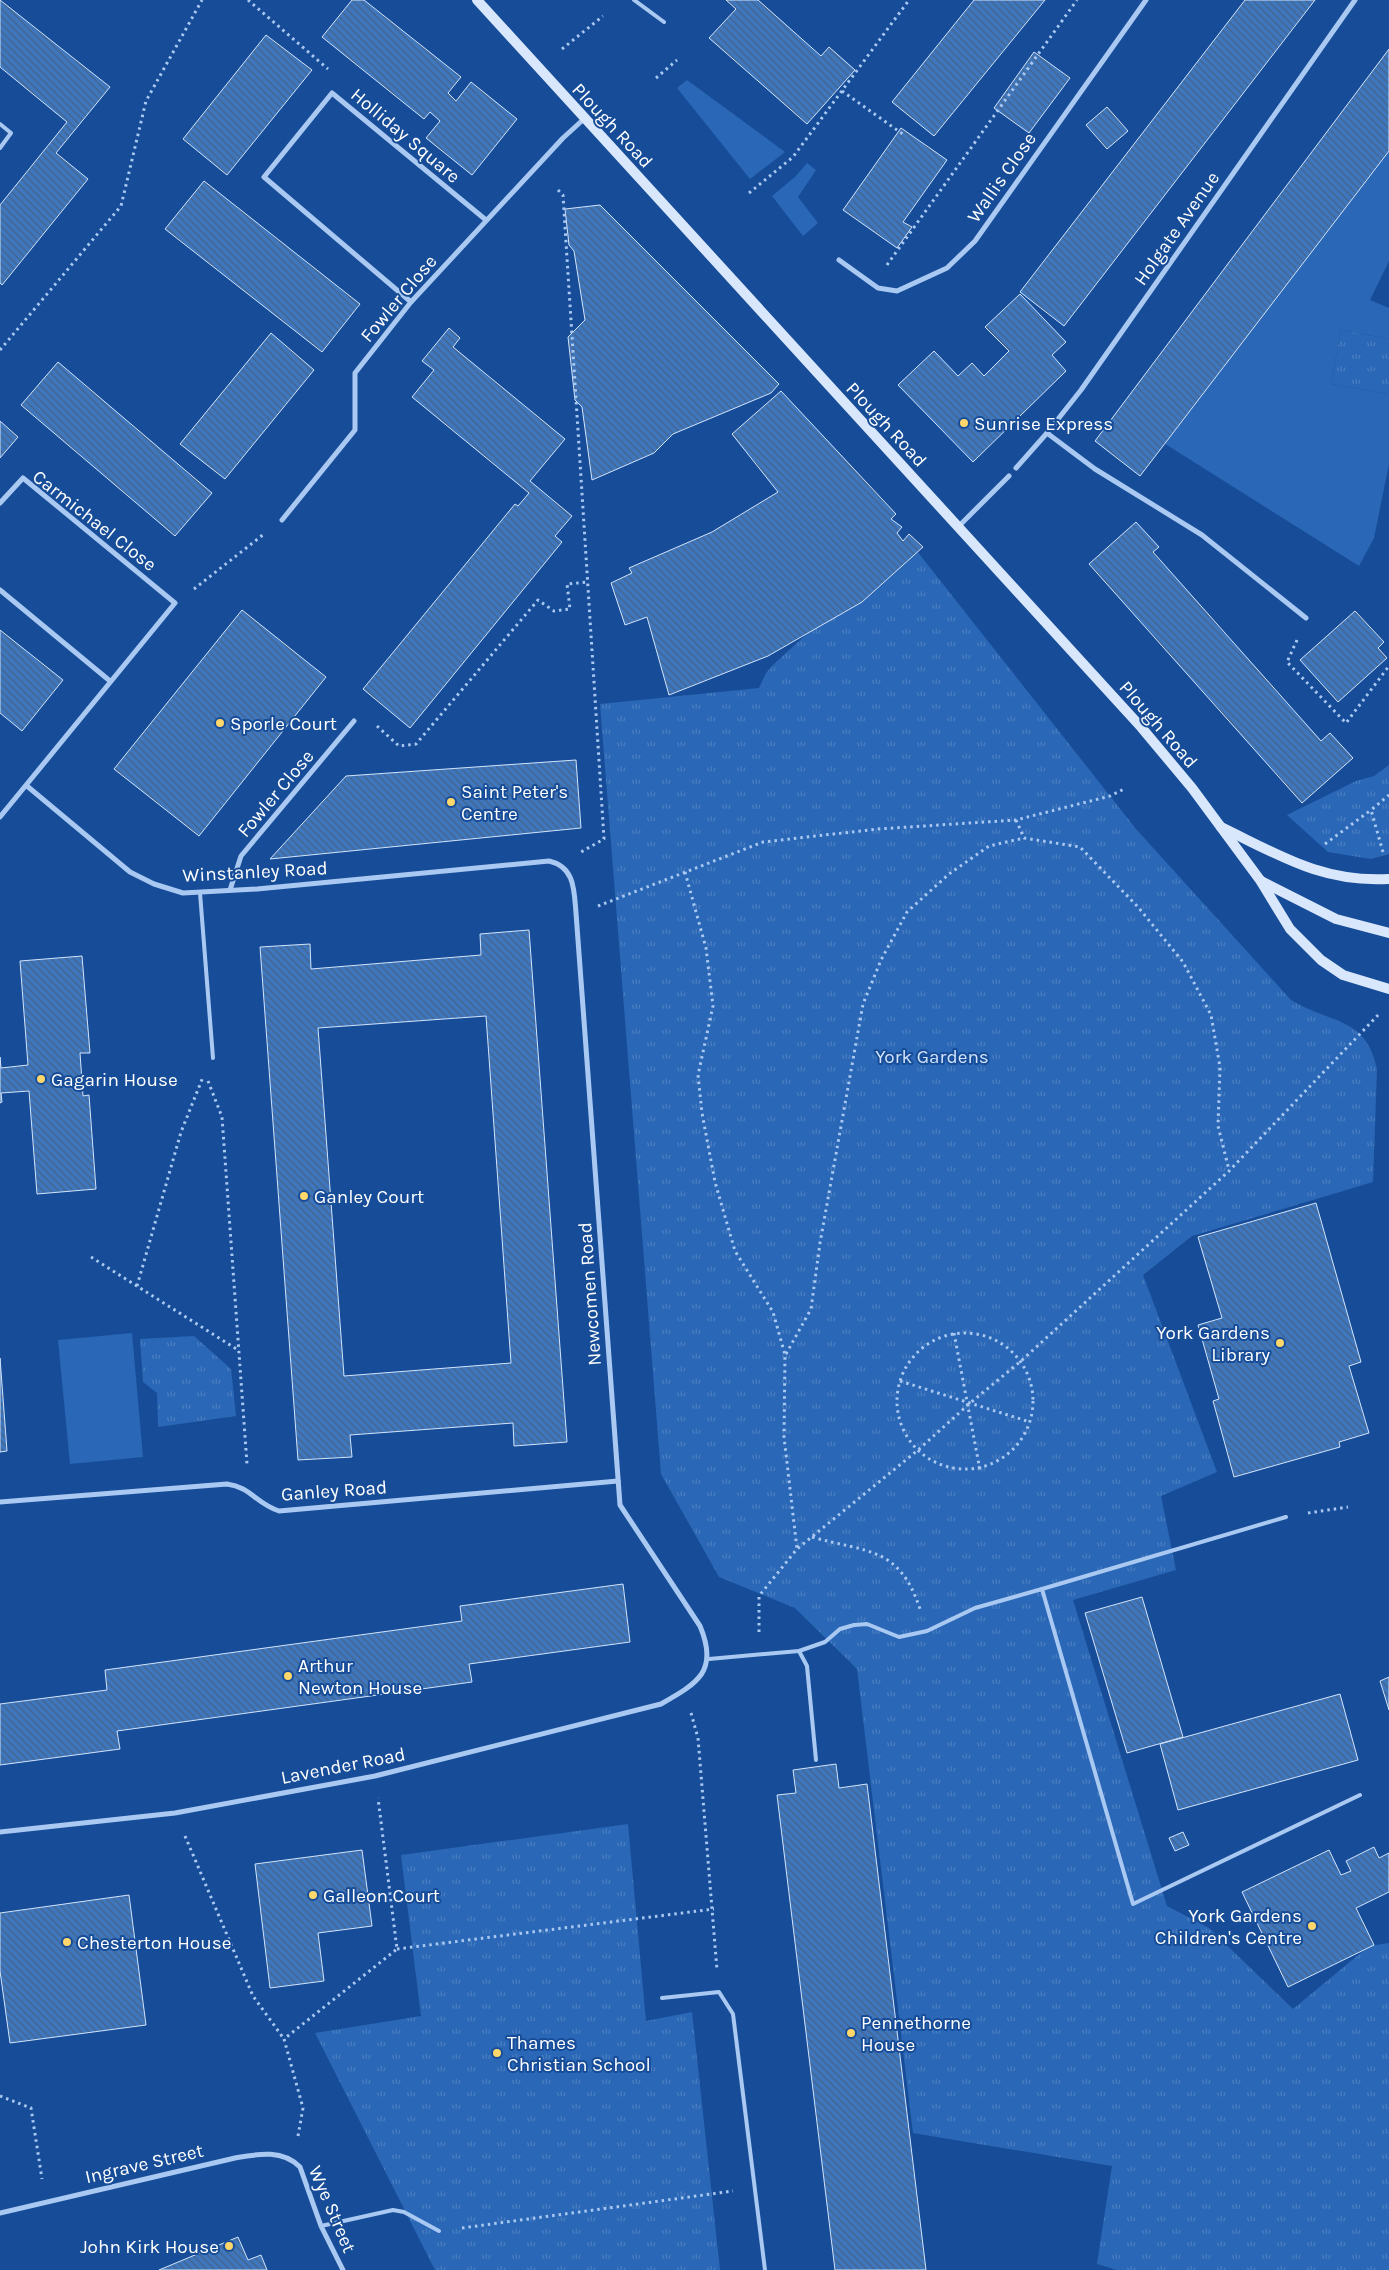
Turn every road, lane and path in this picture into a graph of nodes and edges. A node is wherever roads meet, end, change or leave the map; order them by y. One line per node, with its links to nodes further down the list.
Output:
1 (202, 0): 26 (path)
2 (248, 0): 15 (path)
3 (477, 0): 16 (street, Plough Road)
4 (634, 0): 10 (lane)
5 (909, 0): 14 (path)
6 (1077, 0): 24 (path)
7 (1146, 0): 23 (street, Wallis Close)
8 (1355, 0): 27 (street, Holgate Avenue)
9 (604, 16): 11 (path)
10 (664, 22)
11 (562, 49)
12 (677, 60): 13 (path)
13 (656, 78)
14 (842, 91): 18 (path); 21 (path)
15 (332, 93): 22 (street, Holliday Square); 25 (street, Holliday Square)
16 (585, 118): 22 (street, Fowler Close); 32 (street, Plough Road)
17 (0, 124): 19 (lane)
18 (904, 135)
19 (0, 148)
20 (558, 190): 33 (path)
21 (749, 193)
22 (486, 220): 25 (street, Fowler Close)
23 (839, 260)
24 (886, 264)
25 (412, 302): 31 (street, Fowler Close)
26 (0, 350)
27 (1048, 433): 28 (street, Holgate Avenue); 36 (street)
28 (1016, 468)
29 (1009, 476): 32 (street)
30 (0, 503): 35 (street, Carmichael Close)
31 (282, 520): 35 (path)
32 (958, 526): 46 (street, Plough Road)
33 (588, 582): 39 (path); 50 (path)
34 (0, 590): 38 (street)
35 (175, 603): 38 (street)
36 (1306, 618): 37 (path)
37 (1389, 666)
38 (110, 681): 40 (street)
39 (354, 721): 54 (street, Fowler Close)
40 (26, 786): 44 (street); 55 (street, Winstanley Road)
41 (1126, 788): 45 (path)
42 (1389, 795): 43 (path)
43 (1371, 810): 48 (path); 49 (path)
44 (0, 818)
45 (1016, 820): 47 (path); 51 (path)
46 (1220, 827): 52 (street); 53 (street, Plough Road)
47 (1024, 838): 61 (path); 66 (path)
48 (1323, 846)
49 (1384, 855)
50 (560, 864): 54 (street, Winstanley Road); 56 (street, Newcomen Road)
51 (685, 872): 56 (path); 66 (path)
52 (1389, 879)
53 (1260, 880): 57 (street, Plough Road); 58 (street, Plough Road)
54 (230, 890): 55 (street, Winstanley Road)
55 (200, 893): 60 (lane)
56 (576, 913): 73 (street, Newcomen Road)
57 (1389, 933)
58 (1389, 989)
59 (1383, 1009): 61 (path)
60 (213, 1058)
61 (1229, 1171): 67 (path)
62 (91, 1258): 63 (path)
63 (137, 1286): 65 (path); 65 (path)
64 (954, 1333): 67 (path); 68 (path); 69 (path)
65 (238, 1350): 74 (path)
66 (786, 1355): 80 (path)
67 (1021, 1361): 69 (path); 70 (path)
68 (900, 1381): 69 (path); 71 (path)
69 (969, 1404): 70 (path); 71 (path); 72 (path)
70 (1030, 1422): 72 (path)
71 (918, 1450): 72 (path); 79 (path)
72 (980, 1470)
73 (618, 1481): 74 (street, Ganley Road); 85 (street, Newcomen Road)
74 (250, 1494): 75 (street, Ganley Road)
75 (0, 1502)
76 (1348, 1507): 77 (path)
77 (1334, 1509)
78 (1286, 1517): 81 (lane)
79 (812, 1537): 80 (path); 82 (path)
80 (797, 1549): 84 (path)
81 (1042, 1589): 82 (lane); 89 (lane)
82 (927, 1632): 83 (lane)
83 (799, 1651): 84 (lane); 87 (lane)
84 (759, 1655): 85 (lane)
85 (709, 1660): 86 (street)
86 (684, 1691): 88 (street, Lavender Road); 92 (path)
87 (816, 1760)
88 (375, 1776): 90 (street, Lavender Road); 93 (path)
89 (1360, 1794)
90 (175, 1813): 91 (street, Lavender Road); 96 (path)
91 (0, 1832)
92 (714, 1909): 93 (path); 94 (path)
93 (397, 1949): 96 (path)
94 (719, 1992): 95 (lane); 99 (lane)
95 (662, 1998)
96 (284, 2038): 98 (path)
97 (0, 2096): 100 (path)
98 (294, 2161): 100 (street, Ingrave Street); 102 (street, Wye Street)
99 (756, 2188): 103 (path); 105 (lane)
100 (45, 2202): 101 (street, Ingrave Street)
101 (0, 2213)
102 (320, 2226): 103 (lane); 104 (street, Wye Street)
103 (439, 2231)
104 (343, 2270)
105 (765, 2270)

